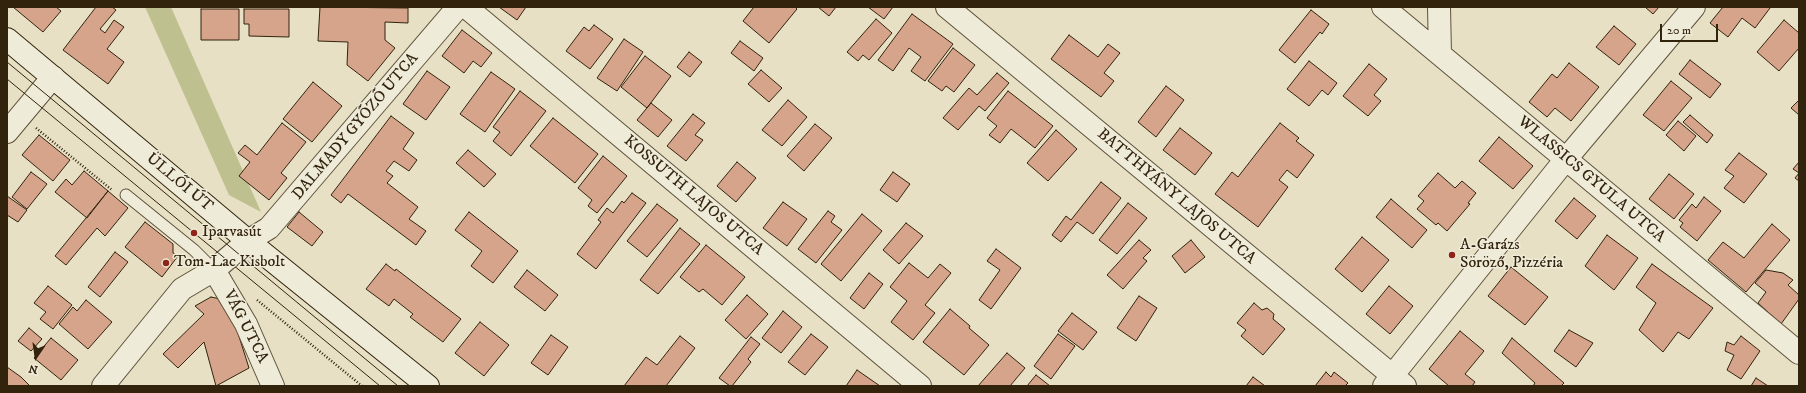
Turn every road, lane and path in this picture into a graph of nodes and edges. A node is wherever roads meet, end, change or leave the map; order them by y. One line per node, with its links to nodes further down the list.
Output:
1 (458, 7): 14 (street, DALMADY GYŐZŐ UTCA)
2 (466, 7): 23 (street, KOSSUTH LAJOS UTCA)
3 (947, 7): 18 (street, BATTHYÁNY LAJOS UTCA)
4 (1383, 7): 8 (street, WLASSICS GYULA UTCA)
5 (1439, 7): 8 (street)
6 (1694, 7): 12 (street)
7 (7, 39): 9 (street, ÜLLŐI ÚT)
8 (1440, 54): 12 (street, WLASSICS GYULA UTCA)
9 (53, 77): 10 (street); 14 (street, ÜLLŐI ÚT)
10 (25, 111): 11 (street); 13 (path)
11 (7, 132)
12 (1566, 159): 17 (street, WLASSICS GYULA UTCA); 18 (street)
13 (126, 195): 15 (lane)
14 (248, 241): 15 (street, DALMADY GYŐZŐ UTCA); 22 (street, ÜLLŐI ÚT)
15 (214, 270): 19 (street, DALMADY GYŐZŐ UTCA); 20 (street, VÁG UTCA)
16 (253, 297): 21 (path)
17 (1799, 353)
18 (1394, 383)
19 (103, 386)
20 (273, 386)
21 (362, 386)
22 (428, 386)
23 (920, 386)

